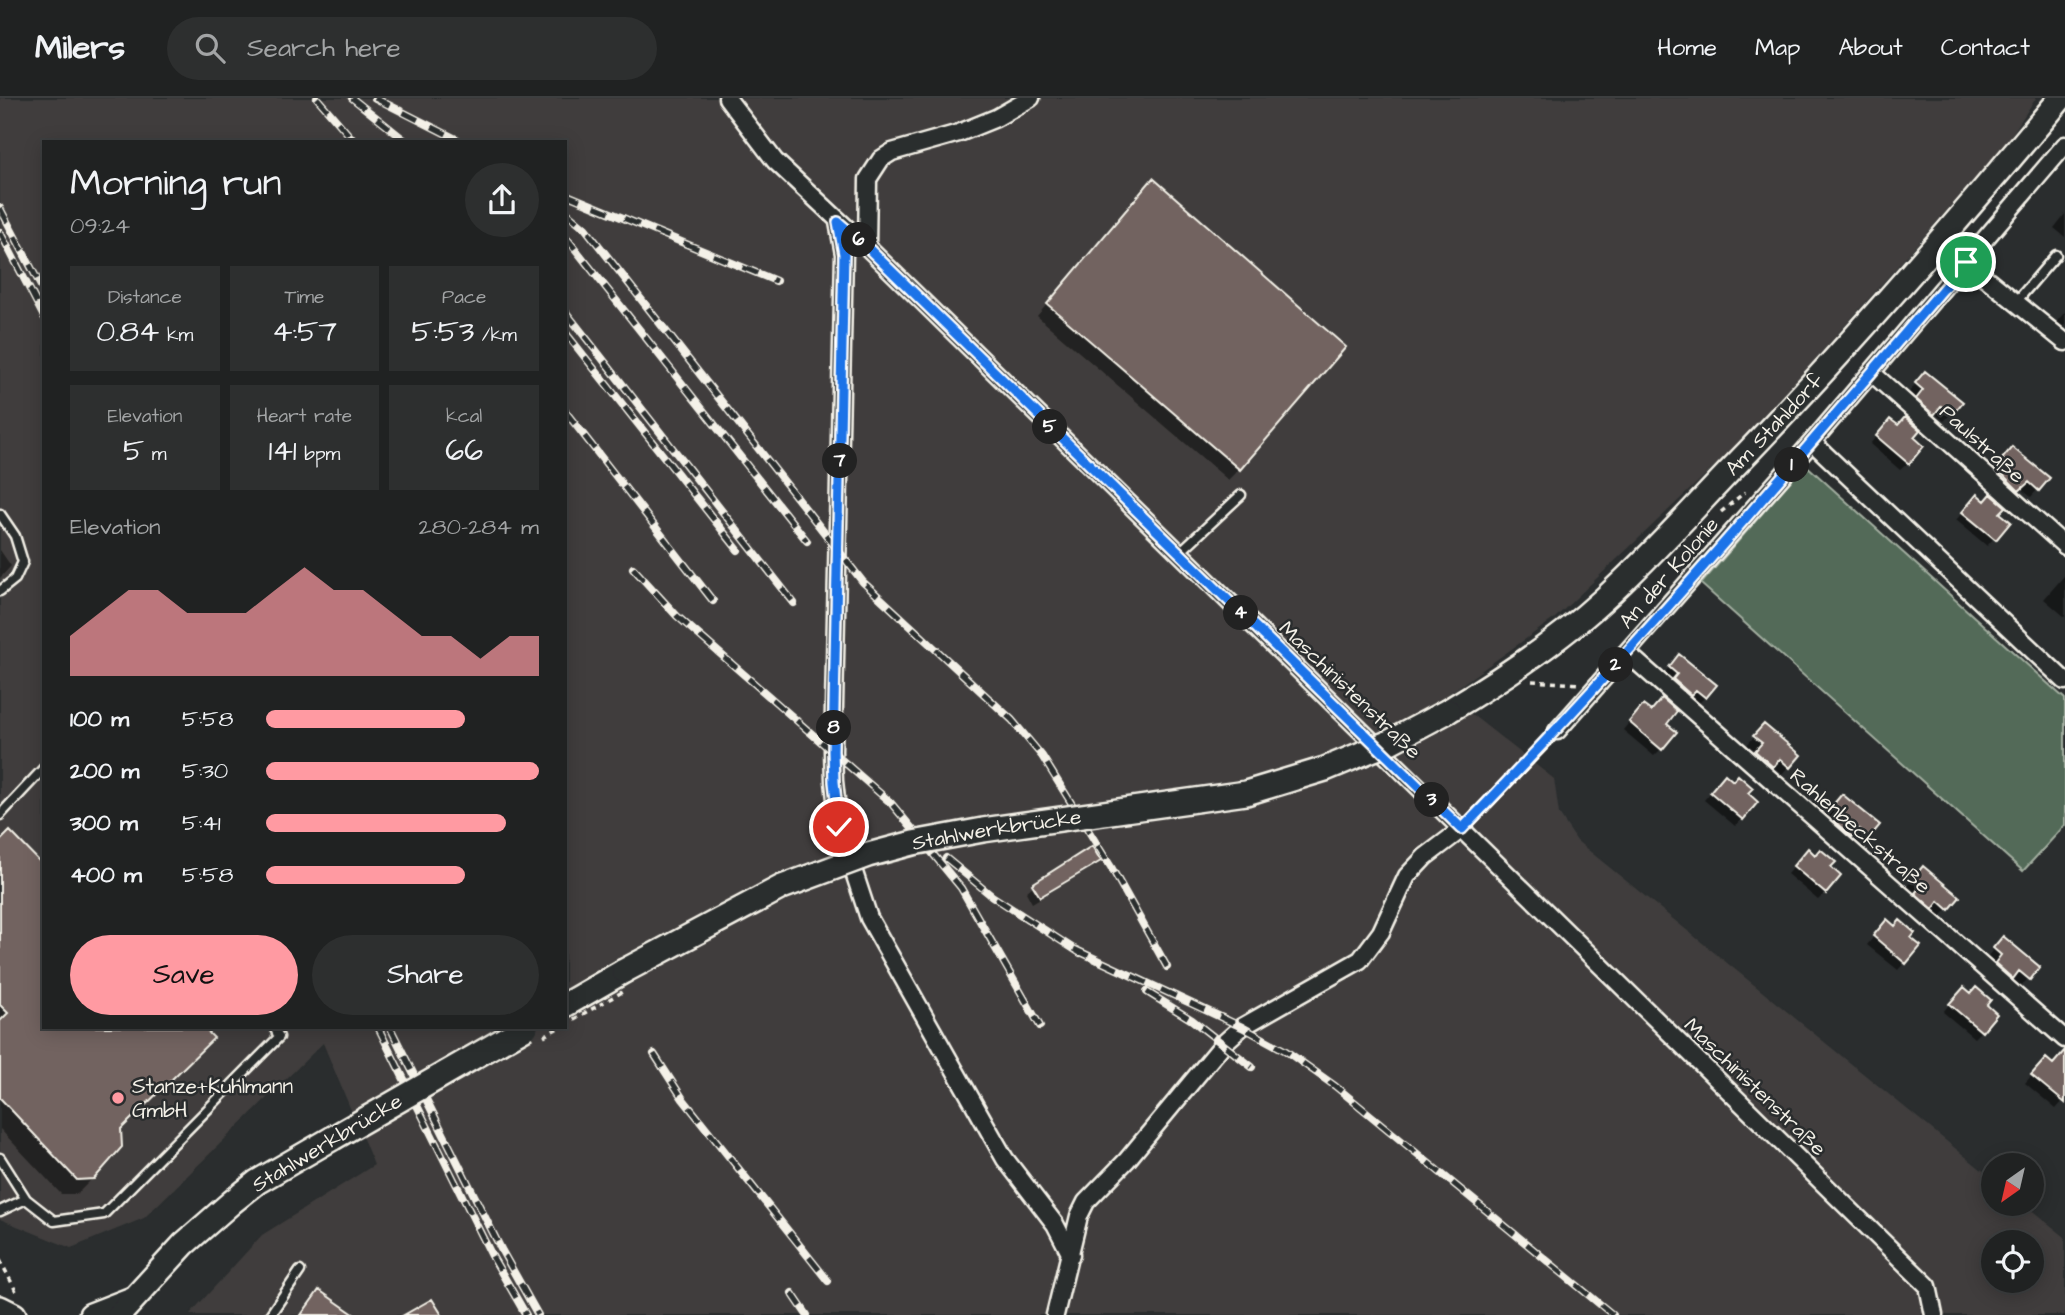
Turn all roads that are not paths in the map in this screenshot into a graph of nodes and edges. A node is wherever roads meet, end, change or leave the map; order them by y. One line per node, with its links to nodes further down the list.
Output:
1 (727, 98): 5 (street, Maschinistenstraße)
2 (1031, 98): 6 (street)
3 (2061, 98): 20 (main road, Am Stahldorf)
4 (2065, 145): 8 (street, An der Kolonie)
5 (838, 222): 6 (street, Maschinistenstraße); 32 (street)
6 (867, 247): 16 (street, Maschinistenstraße)
7 (2056, 255): 9 (lane)
8 (1966, 262): 9 (street); 11 (street, An der Kolonie)
9 (2016, 302): 10 (street)
10 (2065, 342)
11 (1872, 373): 12 (street, An der Kolonie); 15 (street, Paulstraße)
12 (1812, 442): 18 (street, An der Kolonie); 19 (street)
13 (1241, 495): 16 (lane)
14 (0, 514): 17 (lane)
15 (2065, 546)
16 (1179, 553): 24 (street, Maschinistenstraße)
17 (0, 591)
18 (1627, 653): 21 (street, An der Kolonie); 28 (street, Rahlenbeckstraße)
19 (2065, 681)
20 (1448, 711): 25 (main road, Stahlwerkbrücke, bridge)
21 (1557, 731): 24 (lane)
22 (42, 770): 23 (lane)
23 (0, 815)
24 (1462, 829): 32 (street); 40 (street, Maschinistenstraße)
25 (567, 1004)
26 (275, 1029): 30 (lane)
27 (523, 1029): 34 (main road, Stahlwerkbrücke, bridge)
28 (2065, 1040)
29 (0, 1158): 30 (lane)
30 (26, 1199): 31 (lane)
31 (0, 1211)
32 (1071, 1255): 39 (street)
33 (300, 1271): 38 (lane)
34 (126, 1307): 37 (main road)
35 (0, 1309): 36 (main road)
36 (14, 1311)
37 (91, 1315)
38 (270, 1315)
39 (1055, 1315)
40 (1934, 1315)

